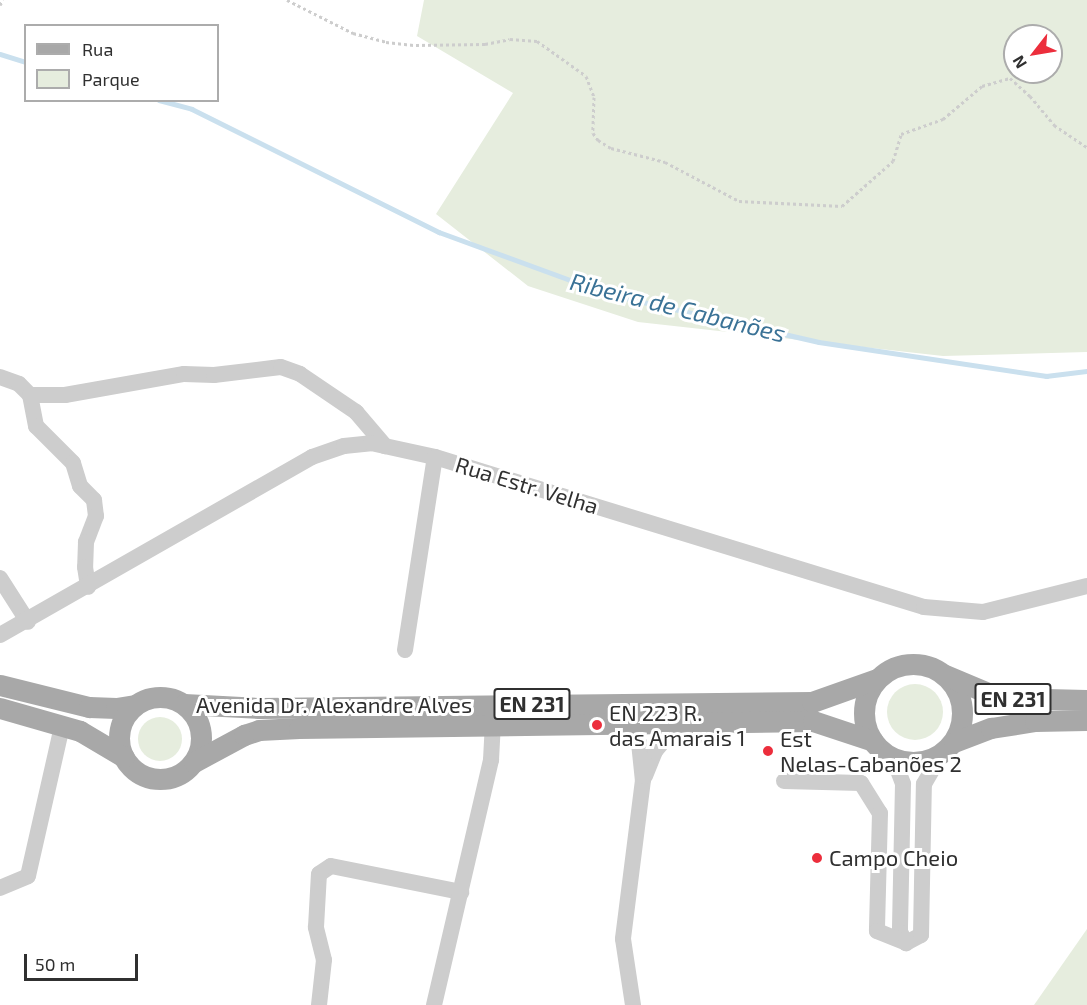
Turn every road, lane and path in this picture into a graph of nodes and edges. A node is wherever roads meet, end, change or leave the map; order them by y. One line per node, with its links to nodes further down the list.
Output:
1 (3, 0): 3 (path)
2 (287, 0): 4 (path)
3 (0, 5)
4 (1087, 147)
5 (0, 377): 6 (street)
6 (30, 394): 7 (street); 11 (street)
7 (385, 446): 8 (street, Rua Estr. Velha); 11 (street, Rua Estr. Velha)
8 (435, 457): 10 (street, Rua Estr. Velha); 14 (street)
9 (0, 578): 12 (street)
10 (1087, 586)
11 (88, 587): 12 (street, Rua Estr. Velha)
12 (28, 622): 13 (street, Rua Estr. Velha)
13 (0, 635)
14 (405, 650)
15 (944, 675): 16 (main road, EN 231); 18 (main road, EN 231); 28 (main road, EN 231)
16 (877, 680): 19 (main road, Avenida Dr. Alexandre Alves / EN 231); 27 (main road)
17 (0, 685): 20 (main road, EN 231)
18 (1087, 700)
19 (184, 704): 20 (main road, EN 231); 30 (main road)
20 (135, 705): 29 (main road)
21 (0, 708): 25 (main road, EN 231)
22 (1087, 720): 28 (main road, EN 231)
23 (716, 724): 24 (main road, Avenida Dr. Alexandre Alves / EN 231); 27 (main road, Avenida Dr. Alexandre Alves / EN 231); 31 (street)
24 (620, 725): 26 (main road, Avenida Dr. Alexandre Alves / EN 231); 31 (street)
25 (62, 726): 29 (main road, EN 231); 36 (street)
26 (493, 726): 30 (main road, Avenida Dr. Alexandre Alves / EN 231); 37 (street)
27 (880, 748): 28 (main road, EN 231); 34 (street)
28 (948, 748): 35 (street)
29 (123, 757): 30 (main road, EN 231)
30 (194, 762)
31 (643, 780): 41 (street)
32 (784, 781): 33 (street)
33 (879, 867): 34 (street); 38 (street)
34 (902, 868): 35 (street); 38 (street)
35 (922, 869): 38 (street)
36 (0, 888)
37 (461, 892): 39 (street); 40 (street)
38 (906, 943)
39 (318, 1005)
40 (434, 1005)
41 (633, 1005)

